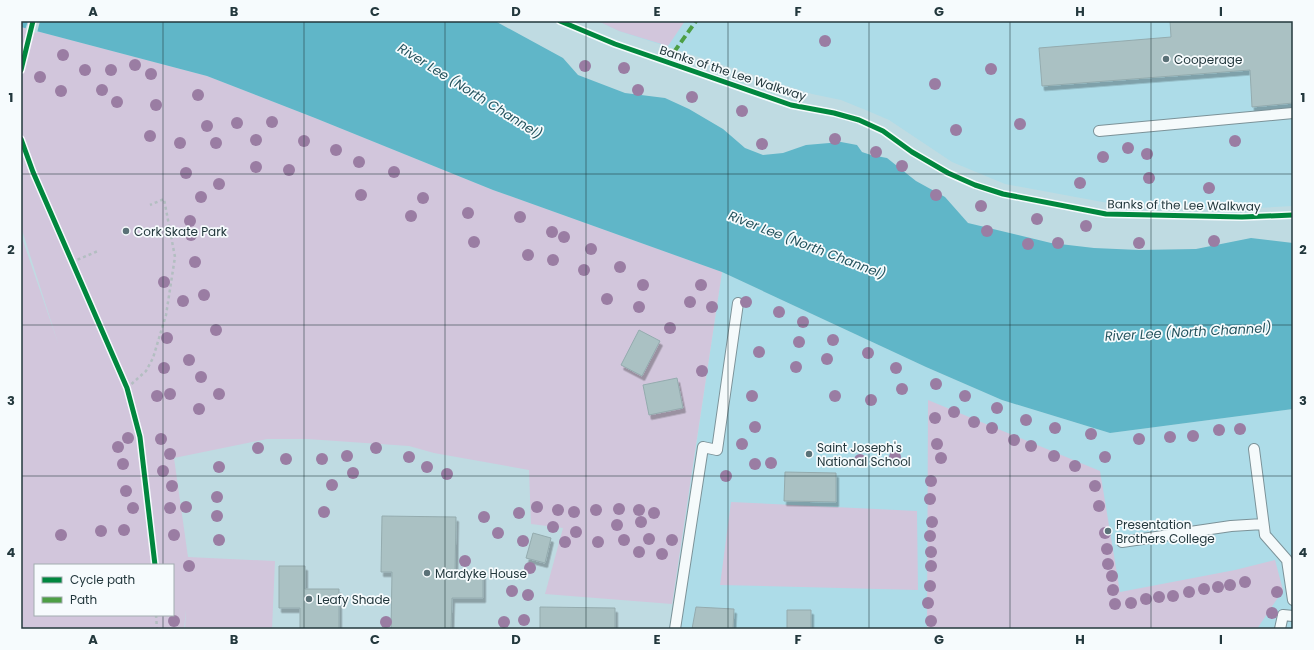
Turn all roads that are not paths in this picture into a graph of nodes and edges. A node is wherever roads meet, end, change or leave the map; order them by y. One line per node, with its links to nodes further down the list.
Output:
1 (1293, 113): 2 (lane)
2 (1099, 131)
3 (738, 303): 9 (lane)
4 (1254, 449): 5 (lane)
5 (1263, 524): 6 (lane); 7 (lane)
6 (1122, 542)
7 (1293, 600)
8 (1293, 616): 10 (lane)
9 (675, 629)
10 (1280, 629)

